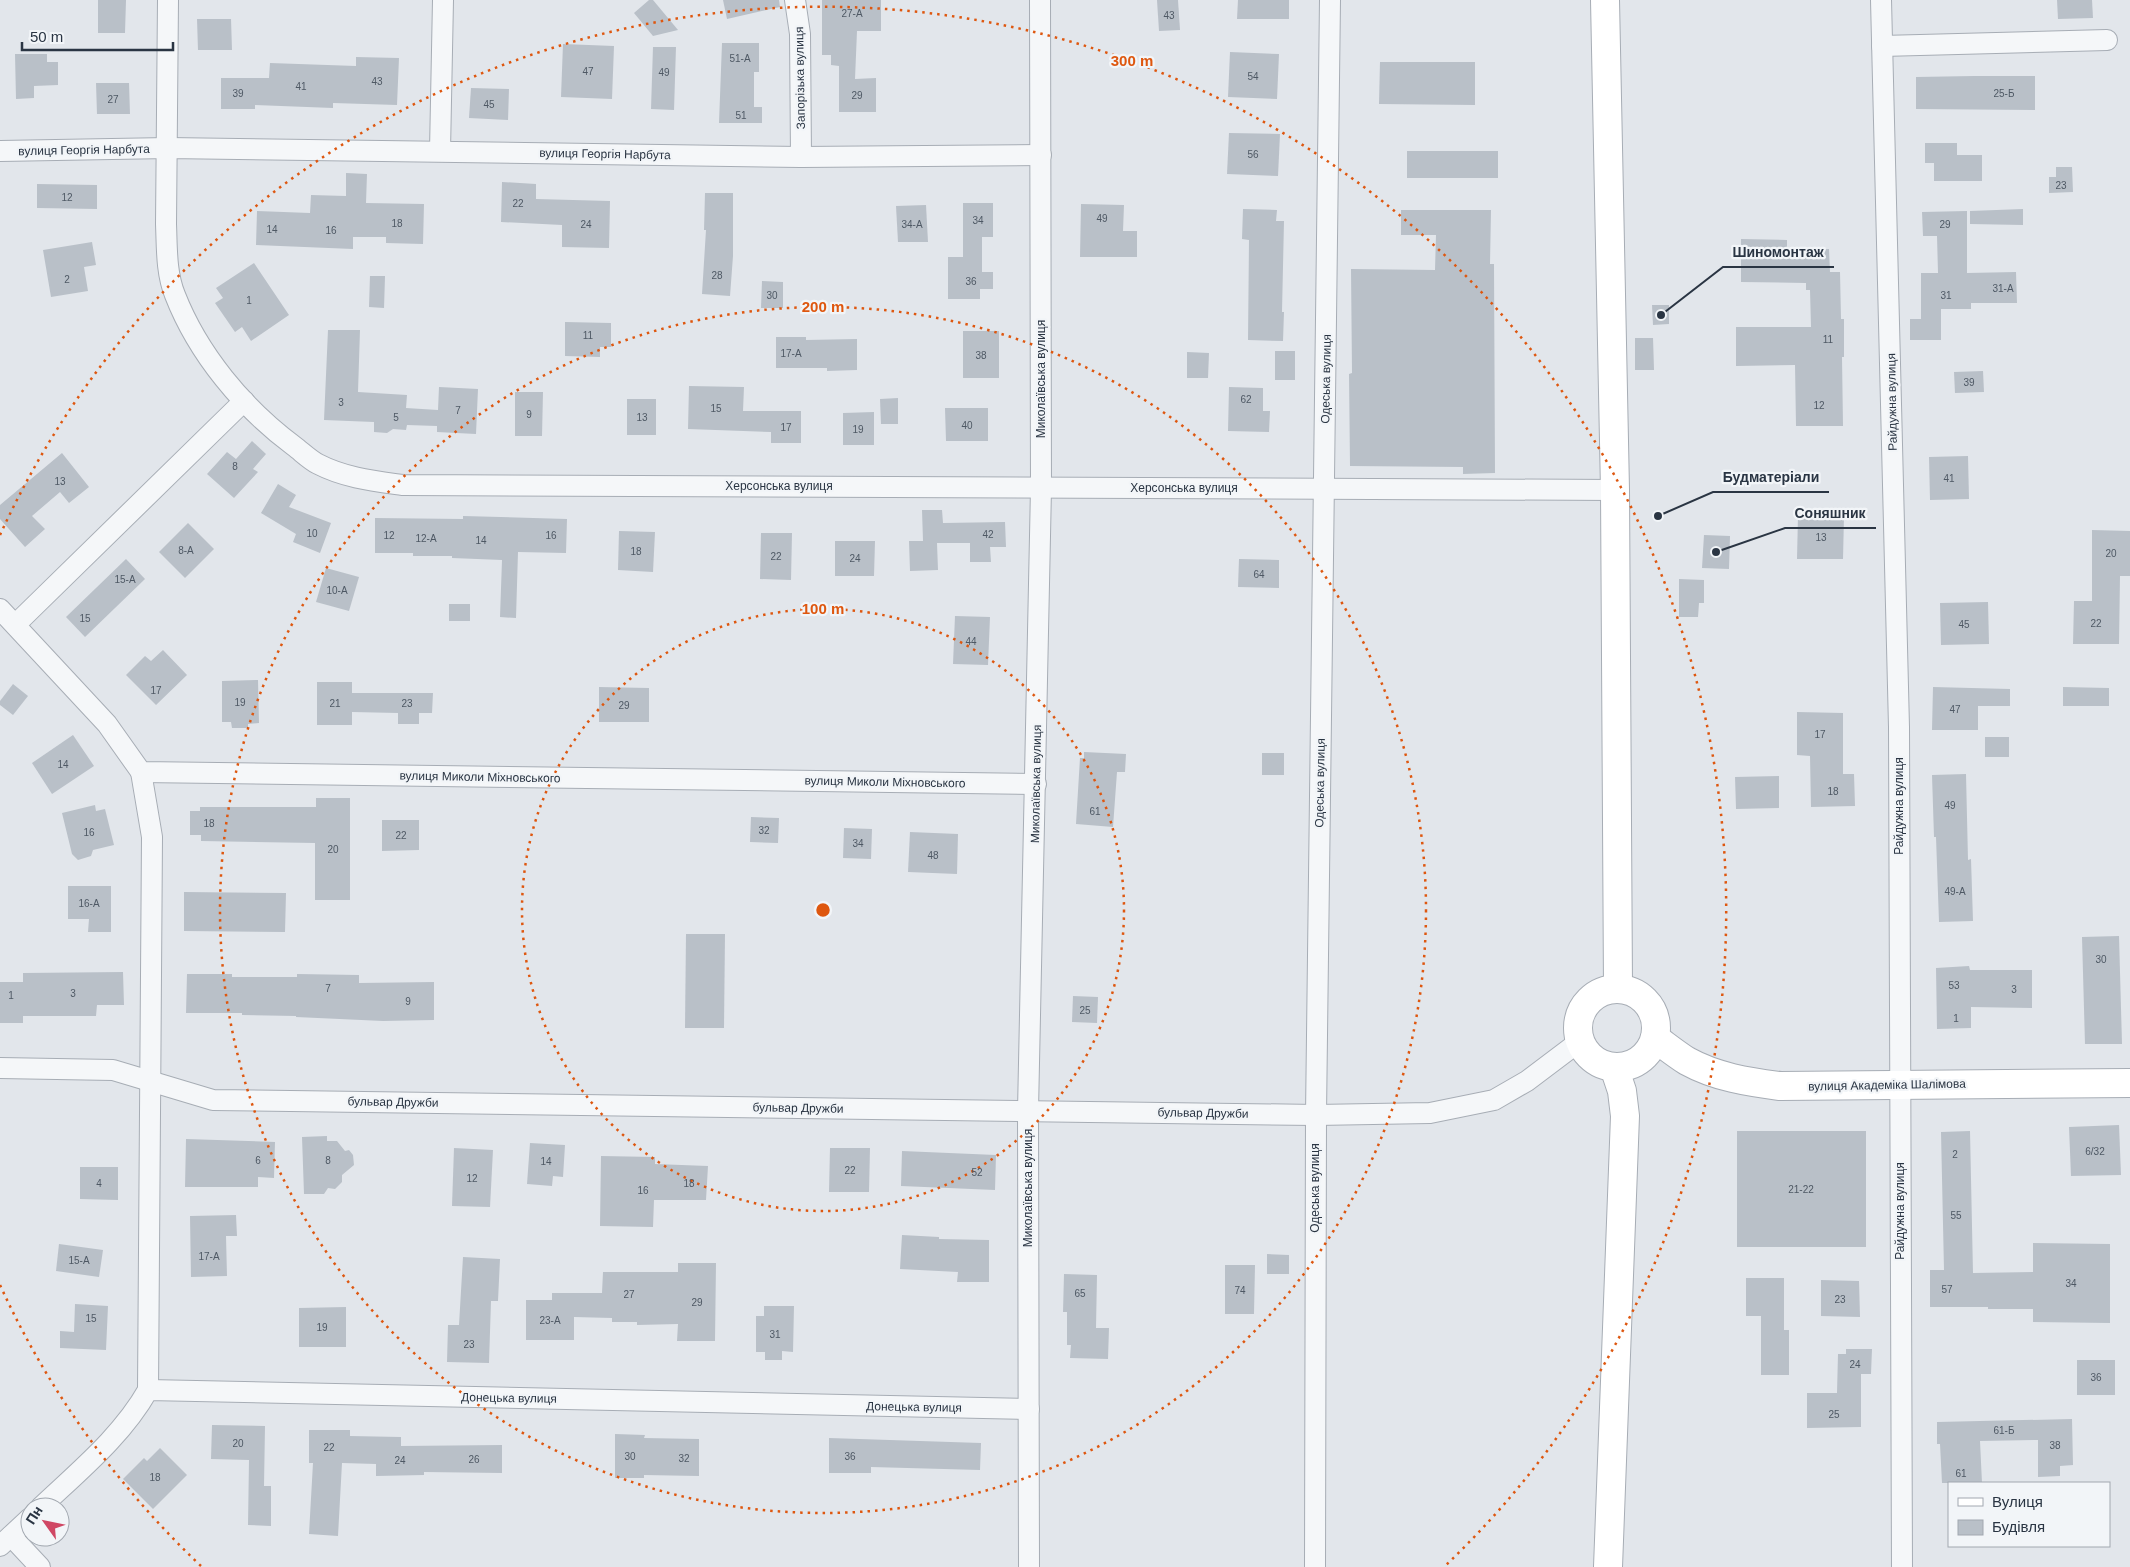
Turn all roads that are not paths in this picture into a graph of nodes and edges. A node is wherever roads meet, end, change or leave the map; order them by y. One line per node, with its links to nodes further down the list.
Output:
1 (168, 0): 10 (street, вулиця Георгія Нарбута)
2 (443, 0): 11 (street)
3 (796, 0): 14 (street, Запорізька вулиця)
4 (1040, 0): 13 (street, Миколаївська вулиця)
5 (1330, 0): 17 (street, Одеська вулиця)
6 (1605, 0): 18 (main road)
7 (1881, 0): 9 (street, Райдужна вулиця)
8 (2107, 40): 9 (street)
9 (1882, 46): 30 (street, Райдужна вулиця)
10 (168, 148): 11 (street, вулиця Георгія Нарбута); 12 (street, вулиця Георгія Нарбута); 15 (street, Херсонська вулиця)
11 (440, 151): 14 (street, вулиця Георгія Нарбута)
12 (0, 152)
13 (1041, 155): 14 (street, вулиця Георгія Нарбута); 16 (street, Миколаївська вулиця)
14 (801, 157)
15 (244, 400): 16 (street, Херсонська вулиця); 20 (street)
16 (1041, 488): 17 (street, Херсонська вулиця); 22 (street, Миколаївська вулиця)
17 (1325, 488): 18 (street, Херсонська вулиця); 32 (street, Одеська вулиця)
18 (1615, 490): 23 (main road)
19 (0, 608): 20 (street)
20 (16, 624): 21 (street)
21 (141, 772): 22 (street, вулиця Миколи Міхновського); 28 (street)
22 (1036, 784): 31 (street, Миколаївська вулиця)
23 (1618, 988): 24 (main road); 25 (main road)
24 (1655, 1038): 26 (main road); 30 (main road, вулиця Академіка Шалімова)
25 (1580, 1041): 26 (main road); 32 (street, бульвар Дружби)
26 (1614, 1067): 41 (main road)
27 (0, 1068): 28 (street, бульвар Дружби)
28 (150, 1081): 31 (street, бульвар Дружби); 33 (street)
29 (2130, 1083): 30 (main road, вулиця Академіка Шалімова)
30 (1900, 1084): 42 (street, Райдужна вулиця)
31 (1028, 1111): 32 (street, бульвар Дружби); 34 (street, Миколаївська вулиця)
32 (1316, 1115): 40 (street, Одеська вулиця)
33 (148, 1390): 34 (street, Донецька вулиця); 35 (street)
34 (1029, 1409): 39 (street, Миколаївська вулиця)
35 (52, 1497)
36 (20, 1528): 37 (street)
37 (6, 1541): 38 (street)
38 (40, 1567)
39 (1029, 1567)
40 (1314, 1567)
41 (1608, 1567)
42 (1902, 1567)

